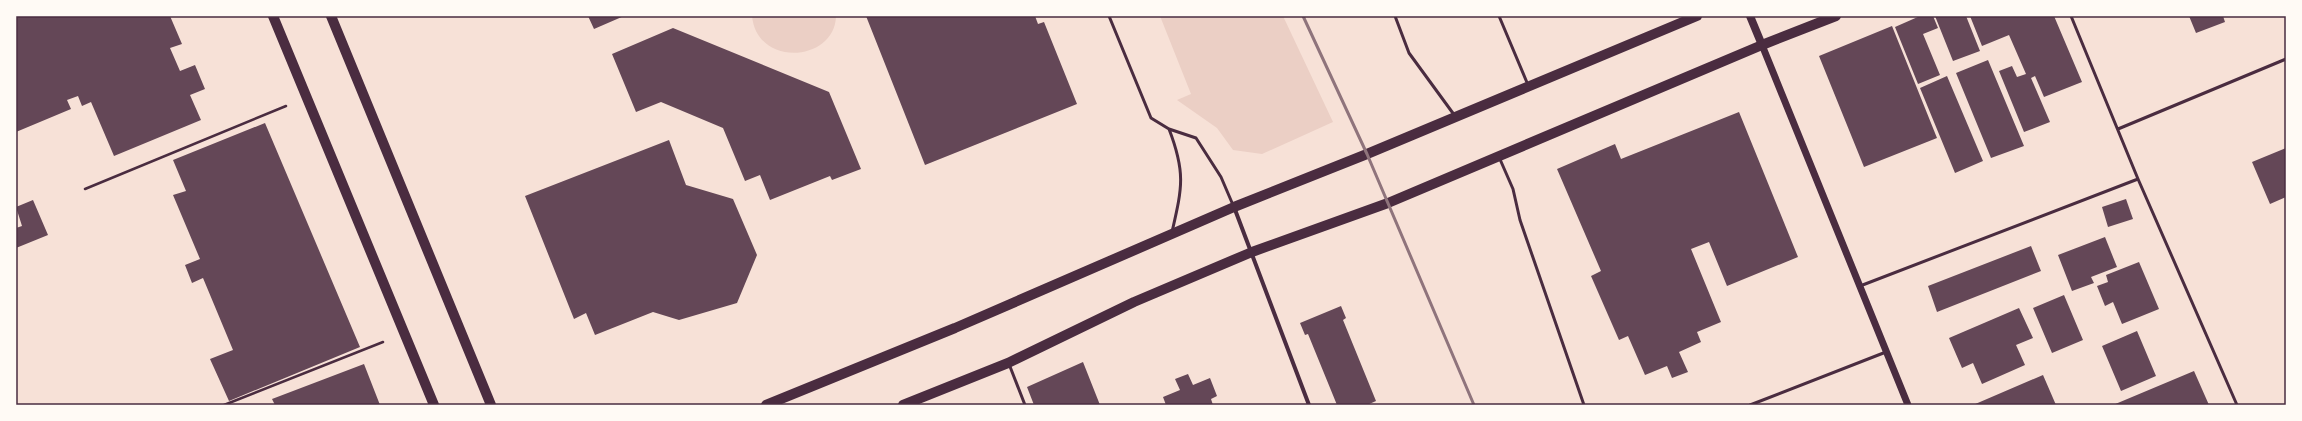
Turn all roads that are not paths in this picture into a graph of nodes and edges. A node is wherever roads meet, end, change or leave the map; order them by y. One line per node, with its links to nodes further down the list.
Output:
1 (274, 16): 24 (main road)
2 (332, 16): 25 (main road)
3 (1109, 16): 15 (lane)
4 (1395, 16): 13 (lane)
5 (1499, 16): 12 (lane)
6 (1697, 16): 12 (main road)
7 (1750, 16): 10 (main road)
8 (1836, 16): 10 (main road)
9 (2071, 16): 14 (lane)
10 (1762, 45): 16 (main road); 21 (street)
11 (2286, 59): 14 (lane)
12 (1529, 86): 13 (main road)
13 (1456, 117): 18 (main road)
14 (2118, 128): 17 (lane)
15 (1169, 129): 18 (lane); 19 (lane)
16 (1499, 156): 20 (main road); 30 (lane)
17 (2138, 179): 21 (lane); 33 (lane)
18 (1234, 207): 19 (main road); 20 (street)
19 (1171, 234): 26 (main road)
20 (1252, 252): 23 (main road); 29 (street)
21 (1860, 286): 22 (street)
22 (1887, 352): 31 (lane); 32 (street)
23 (1008, 363): 27 (main road); 28 (lane)
24 (434, 405)
25 (490, 405)
26 (766, 405)
27 (904, 405)
28 (1025, 405)
29 (1309, 405)
30 (1584, 405)
31 (1750, 405)
32 (1908, 405)
33 (2237, 405)

